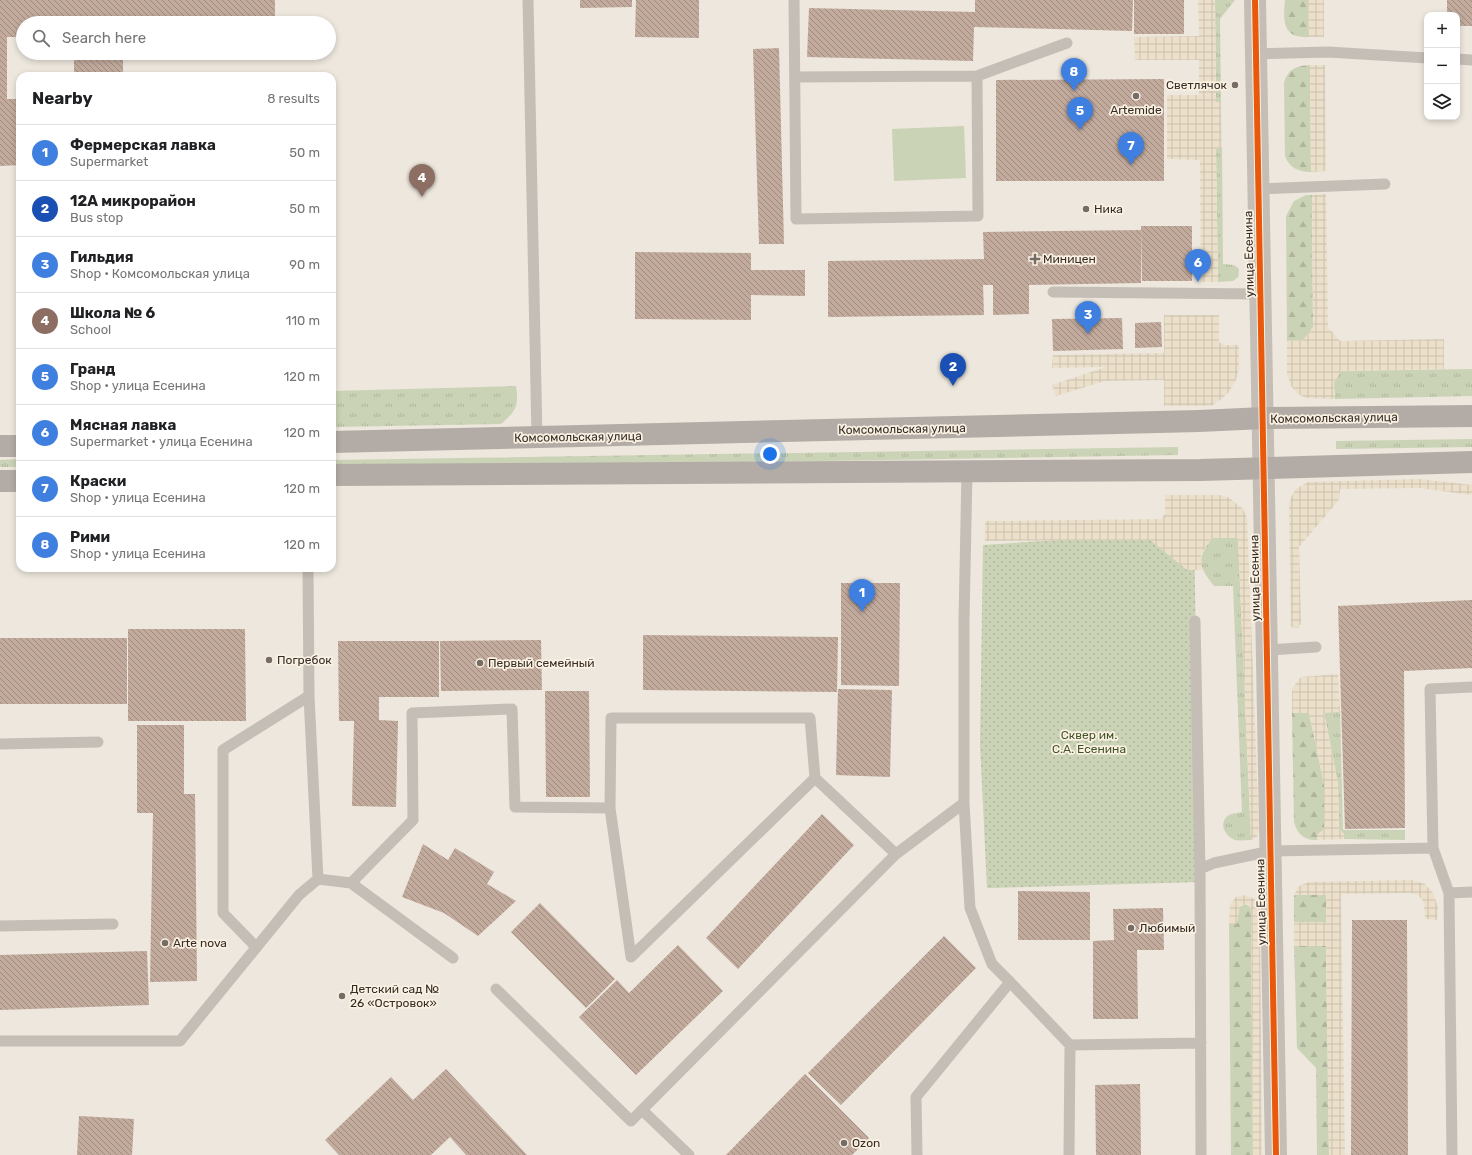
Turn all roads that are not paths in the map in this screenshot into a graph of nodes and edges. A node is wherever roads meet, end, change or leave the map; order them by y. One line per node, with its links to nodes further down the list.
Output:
1 (528, 0): 17 (lane)
2 (794, 0): 10 (lane)
3 (1255, 0): 5 (street, улица Есенина)
4 (1067, 44): 9 (lane)
5 (1256, 54): 6 (lane); 12 (street, улица Есенина)
6 (1424, 58)
7 (1460, 59): 8 (lane)
8 (1472, 60)
9 (977, 76): 10 (lane); 10 (lane)
10 (795, 77)
11 (1385, 184): 12 (lane)
12 (1259, 188): 14 (street, улица Есенина)
13 (1053, 292): 14 (lane)
14 (1261, 294): 16 (street, улица Есенина)
15 (1472, 416): 16 (main road, Комсомольская улица)
16 (1264, 418): 17 (main road, Комсомольская улица); 22 (street, улица Есенина)
17 (537, 438): 18 (main road, Комсомольская улица)
18 (336, 442)
19 (0, 446): 20 (main road)
20 (16, 446)
21 (1472, 462): 22 (main road)
22 (1264, 469): 23 (main road); 30 (street, улица Есенина)
23 (967, 472): 24 (main road); 36 (lane)
24 (336, 475)
25 (16, 481): 26 (main road)
26 (0, 482)
27 (308, 572): 32 (lane)
28 (1195, 621): 41 (lane)
29 (1316, 647): 30 (lane)
30 (1268, 650): 39 (street, улица Есенина)
31 (1472, 687): 38 (lane)
32 (309, 696): 42 (lane); 48 (lane)
33 (98, 742): 34 (lane)
34 (0, 744)
35 (815, 778): 37 (lane); 37 (lane); 40 (lane)
36 (964, 803): 40 (lane); 50 (lane)
37 (610, 808): 43 (lane)
38 (1433, 848): 39 (lane); 45 (lane)
39 (1271, 851): 41 (lane); 60 (street, улица Есенина)
40 (896, 854): 55 (lane)
41 (1200, 869): 53 (lane)
42 (318, 879): 43 (lane); 48 (lane)
43 (351, 883): 49 (lane)
44 (1472, 892): 45 (lane)
45 (1449, 893): 61 (lane)
46 (113, 924): 47 (lane)
47 (0, 926)
48 (256, 948): 52 (lane)
49 (453, 958)
50 (1010, 982): 54 (lane); 57 (lane)
51 (496, 989): 55 (lane)
52 (0, 1041)
53 (1200, 1043): 54 (lane); 59 (lane)
54 (1070, 1045): 58 (lane)
55 (642, 1110): 56 (lane)
56 (689, 1155)
57 (918, 1155)
58 (1069, 1155)
59 (1201, 1155)
60 (1276, 1155)
61 (1452, 1155)

